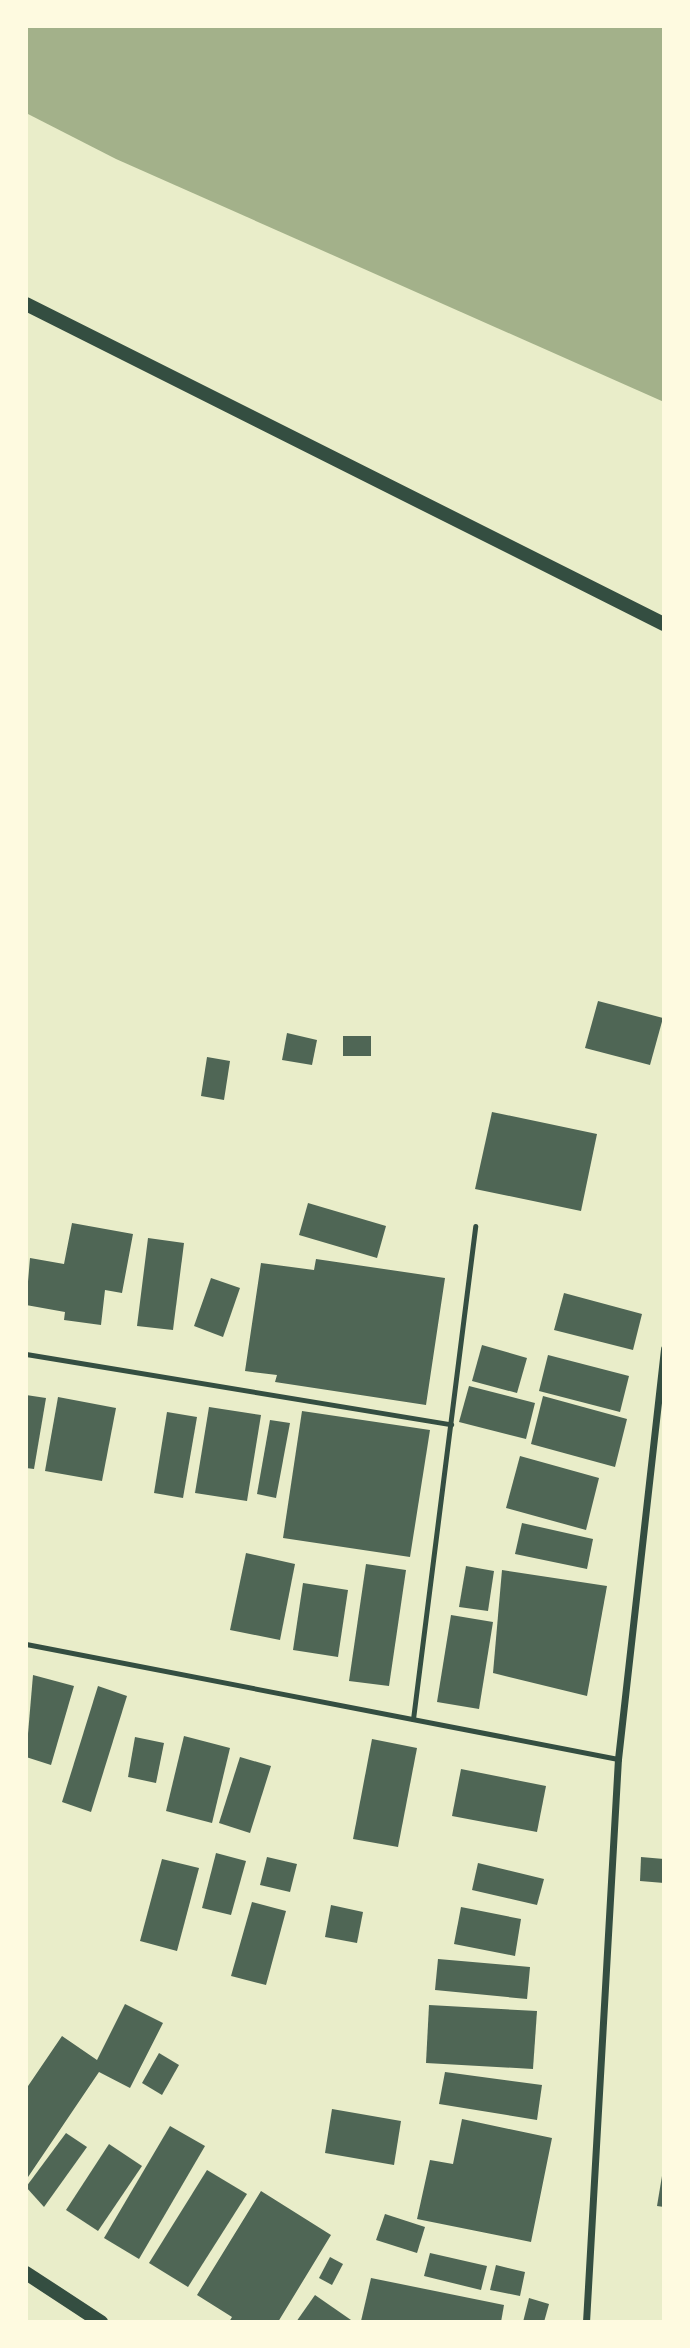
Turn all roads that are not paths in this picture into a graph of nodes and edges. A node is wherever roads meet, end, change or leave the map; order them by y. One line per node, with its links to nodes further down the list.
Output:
1 (26, 304): 2 (main road)
2 (664, 624)
3 (475, 1226): 6 (lane)
4 (664, 1349): 9 (street)
5 (26, 1354): 6 (lane)
6 (451, 1424): 8 (lane)
7 (26, 1644): 8 (lane)
8 (413, 1719): 9 (lane)
9 (618, 1759): 12 (street)
10 (26, 2273): 11 (main road)
11 (102, 2322)
12 (586, 2322)

